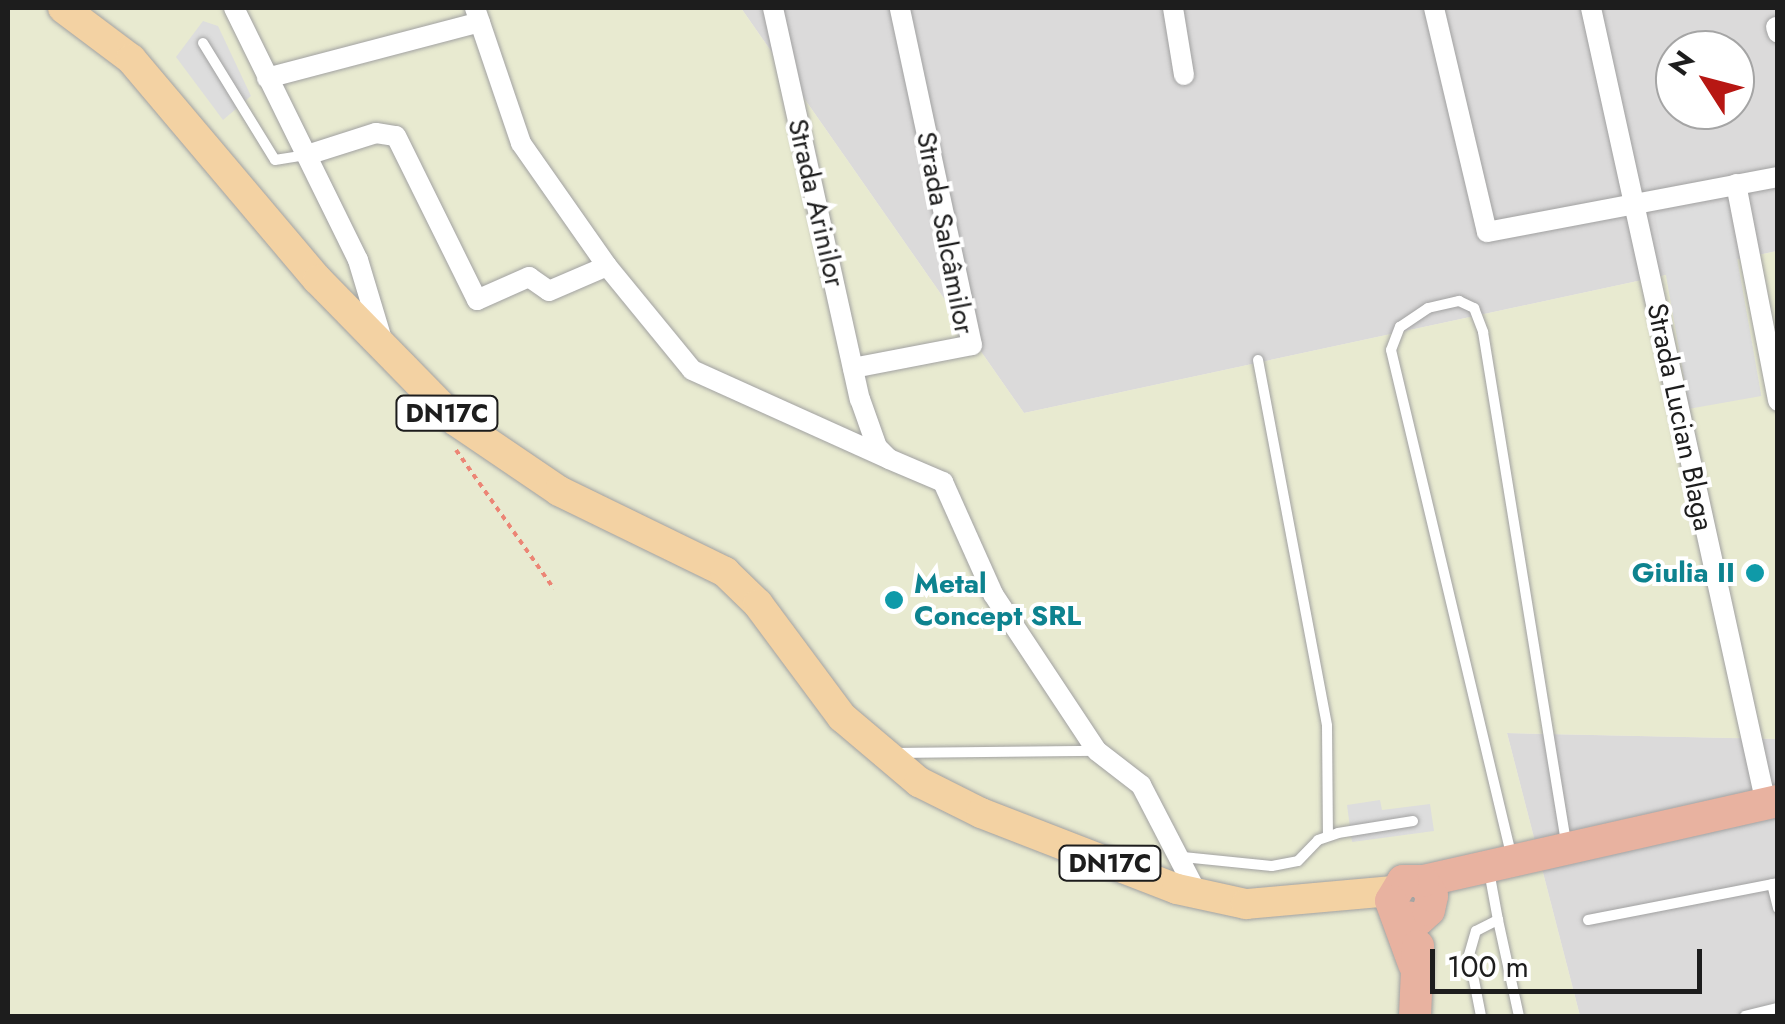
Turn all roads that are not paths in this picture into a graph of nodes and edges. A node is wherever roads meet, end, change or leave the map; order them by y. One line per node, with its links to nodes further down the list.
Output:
1 (64, 8): 17 (main road, DN17C)
2 (234, 8): 11 (street)
3 (772, 8): 19 (street, Strada Arinilor)
4 (900, 8): 19 (street, Strada Salcâmilor)
5 (1173, 8): 10 (street)
6 (1434, 8): 15 (street)
7 (1591, 8): 15 (street, Strada Lucian Blaga)
8 (477, 14): 11 (street); 16 (street)
9 (203, 43): 12 (lane)
10 (1184, 75)
11 (267, 78): 12 (street)
12 (307, 155): 16 (street); 17 (street)
13 (1778, 177): 14 (street)
14 (1736, 184): 15 (street); 20 (street)
15 (1636, 206): 24 (street, Strada Lucian Blaga)
16 (607, 266): 21 (street)
17 (384, 348): 23 (main road, DN17C)
18 (1258, 360): 26 (lane)
19 (853, 368): 21 (street, Strada Arinilor)
20 (1778, 402)
21 (889, 459): 22 (street)
22 (1097, 751): 23 (lane); 28 (street)
23 (880, 753): 31 (main road, DN17C)
24 (1772, 802): 27 (highway, Strada Lucian Blaga / DN17C)
25 (1413, 822): 26 (lane)
26 (1328, 836): 28 (lane)
27 (1567, 852): 29 (highway, Strada Lucian Blaga / DN17C); 29 (lane)
28 (1183, 857): 31 (street)
29 (1492, 870): 32 (highway, Strada Lucian Blaga / DN17C); 34 (lane)
30 (1775, 884): 33 (lane); 35 (lane)
31 (1197, 893): 32 (main road, DN17C)
32 (1411, 901): 37 (highway)
33 (1778, 908)
34 (1498, 920): 38 (lane); 39 (lane)
35 (1588, 920)
36 (1778, 1008): 40 (lane)
37 (1415, 1016)
38 (1481, 1016)
39 (1519, 1016)
40 (1745, 1016)

